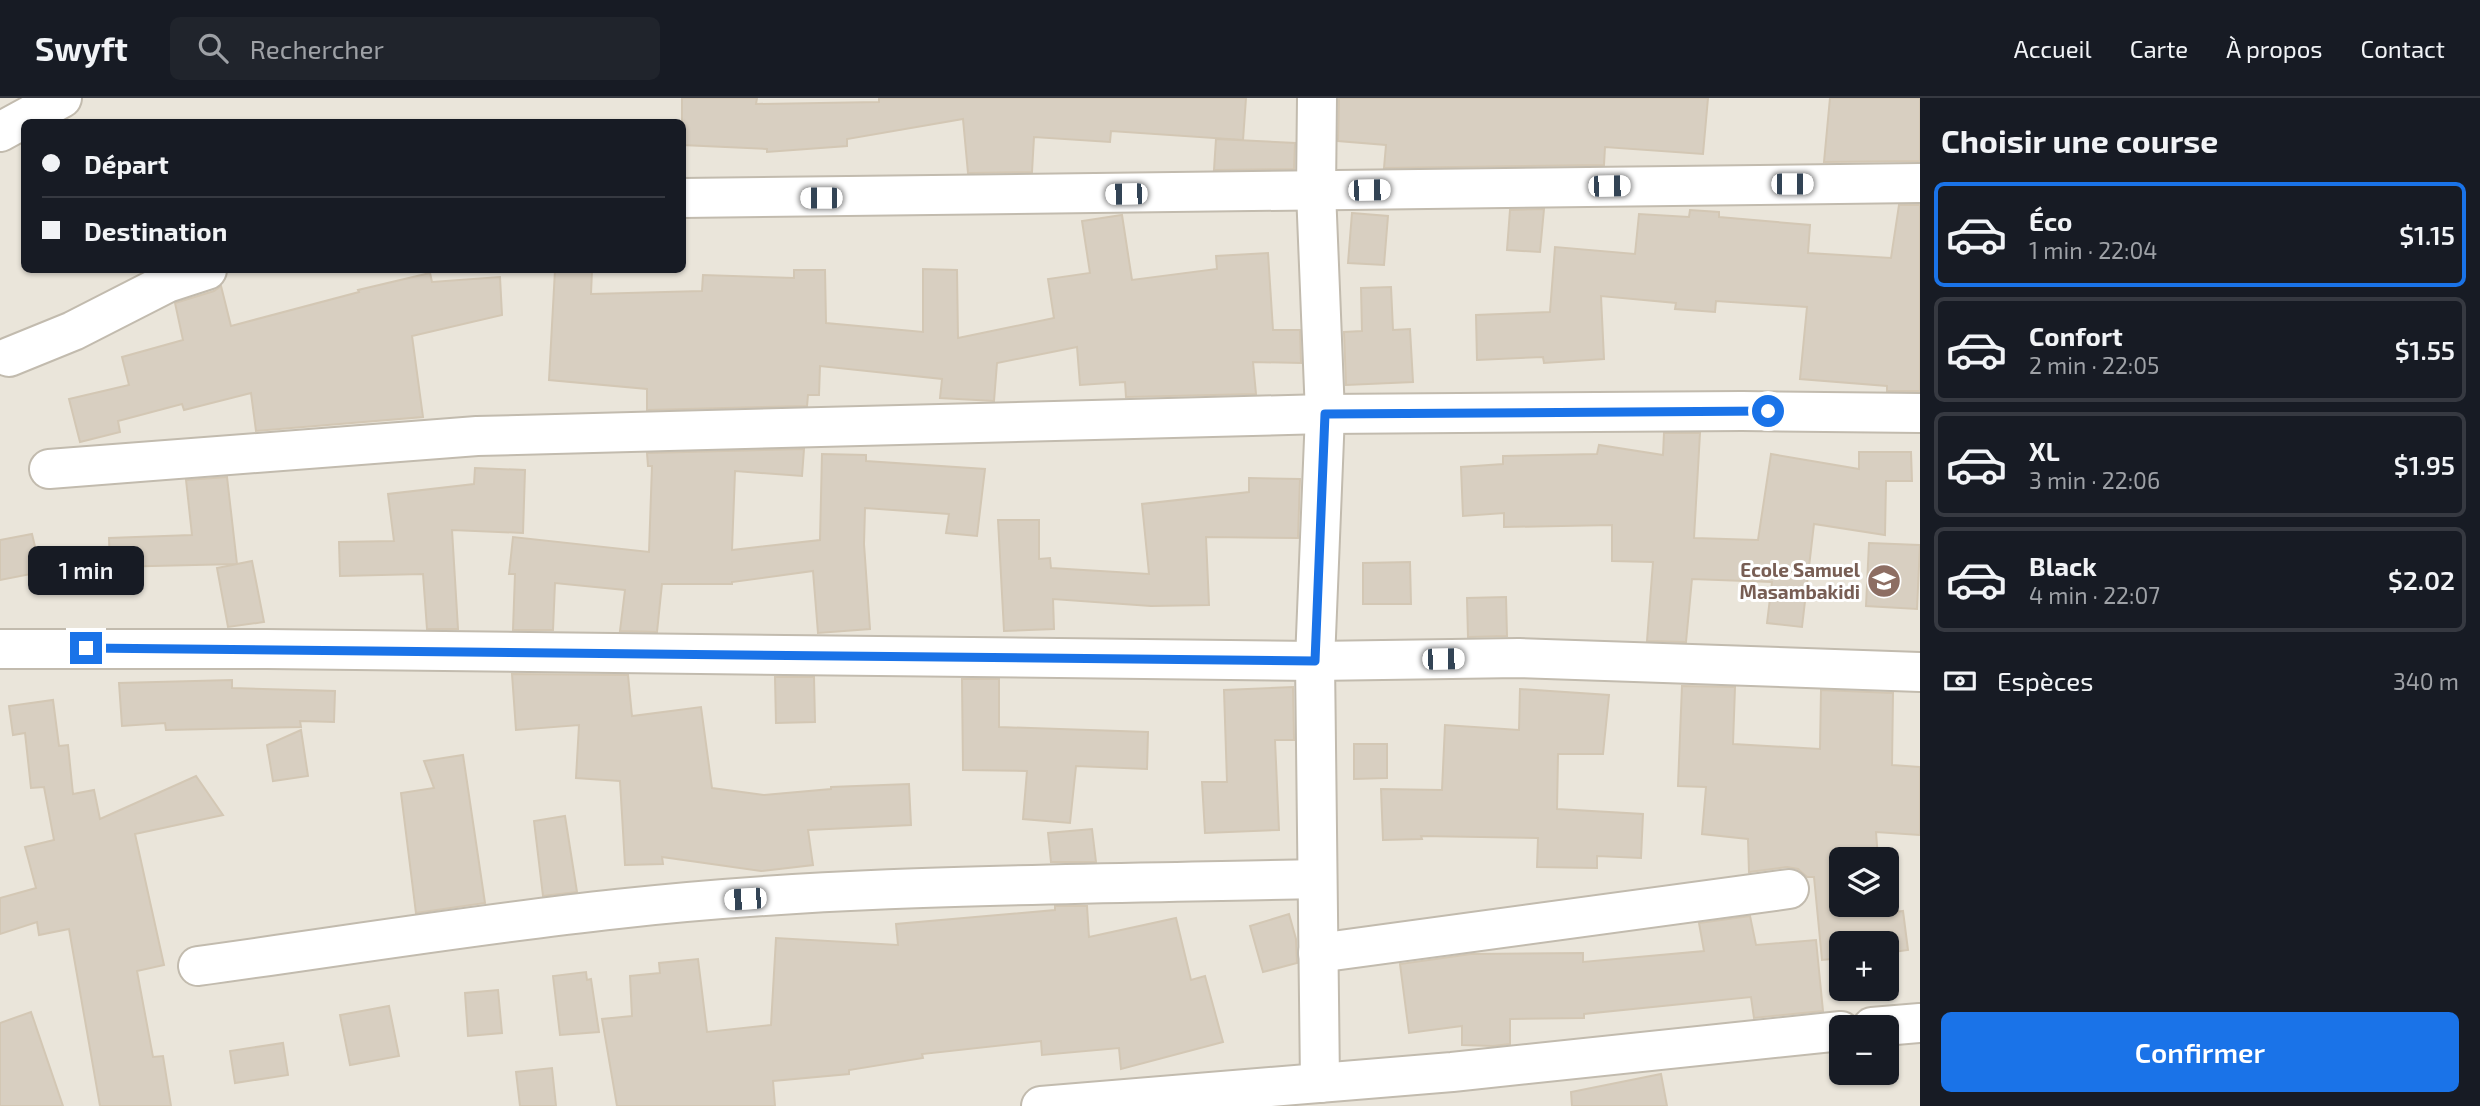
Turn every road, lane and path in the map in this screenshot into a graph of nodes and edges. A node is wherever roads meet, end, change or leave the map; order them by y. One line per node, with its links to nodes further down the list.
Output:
1 (62, 98): 3 (street)
2 (1317, 98): 7 (street)
3 (24, 119)
4 (21, 120): 5 (street)
5 (0, 132)
6 (1920, 183): 7 (street)
7 (1316, 191): 8 (street); 12 (street)
8 (686, 198)
9 (198, 273): 10 (street)
10 (9, 357)
11 (1920, 413): 12 (street)
12 (1325, 414): 13 (street); 15 (street)
13 (49, 469)
14 (0, 649): 15 (street)
15 (1315, 661): 16 (street); 17 (street)
16 (1920, 672)
17 (1317, 880): 19 (street); 20 (street)
18 (1789, 889): 19 (street)
19 (1318, 953): 24 (street)
20 (198, 966)
21 (1920, 1023): 22 (street)
22 (1899, 1025)
23 (1829, 1032): 24 (street)
24 (1320, 1083): 25 (street)
25 (1041, 1106)

